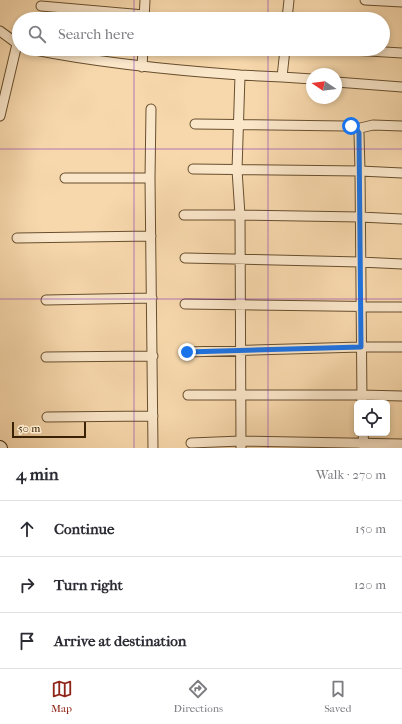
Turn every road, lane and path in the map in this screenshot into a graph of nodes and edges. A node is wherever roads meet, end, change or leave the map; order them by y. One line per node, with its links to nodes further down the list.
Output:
1 (145, 0): 7 (street)
2 (289, 0): 8 (street)
3 (366, 0): 4 (street)
4 (402, 2)
5 (41, 6): 6 (street)
6 (97, 12)
7 (144, 12)
8 (288, 12)
9 (0, 31): 10 (street)
10 (12, 40)
11 (390, 52): 12 (street)
12 (402, 53)
13 (15, 56): 24 (street)
14 (67, 56): 17 (street)
15 (143, 56): 17 (street)
16 (284, 56): 19 (street)
17 (142, 67): 18 (street)
18 (240, 75): 19 (street); 26 (street)
19 (282, 77): 20 (street)
20 (306, 79)
21 (342, 82): 22 (street)
22 (402, 87)
23 (151, 109): 34 (street)
24 (0, 116)
25 (195, 124): 26 (street)
26 (239, 124): 28 (street); 30 (street)
27 (402, 126): 28 (street)
28 (356, 128): 31 (street)
29 (193, 169): 30 (street)
30 (238, 170): 31 (street); 36 (street)
31 (360, 171): 32 (street); 37 (street)
32 (402, 173)
33 (65, 178): 34 (street)
34 (150, 178): 39 (street)
35 (184, 215): 36 (street)
36 (240, 215): 37 (street); 42 (street)
37 (360, 217): 38 (street); 43 (street)
38 (402, 219)
39 (152, 236): 40 (street); 45 (street)
40 (17, 238)
41 (185, 258): 42 (street)
42 (240, 260): 43 (street); 48 (street)
43 (360, 262): 44 (street); 49 (street)
44 (402, 264)
45 (152, 298): 46 (street); 55 (street)
46 (46, 300)
47 (185, 304): 48 (street)
48 (239, 305): 49 (street); 53 (street)
49 (361, 306): 50 (street); 51 (street)
50 (402, 307)
51 (361, 347): 52 (street); 53 (street); 60 (street)
52 (402, 347)
53 (240, 351): 54 (street); 58 (street)
54 (187, 352)
55 (153, 356): 56 (street); 61 (street)
56 (46, 357)
57 (188, 395): 58 (street)
58 (240, 395): 60 (street); 66 (street)
59 (402, 396): 60 (street)
60 (361, 399)
61 (153, 416): 62 (street); 67 (street)
62 (47, 418)
63 (364, 441): 65 (street); 66 (street)
64 (191, 442): 66 (street)
65 (402, 444)
66 (241, 445)
67 (153, 448)

